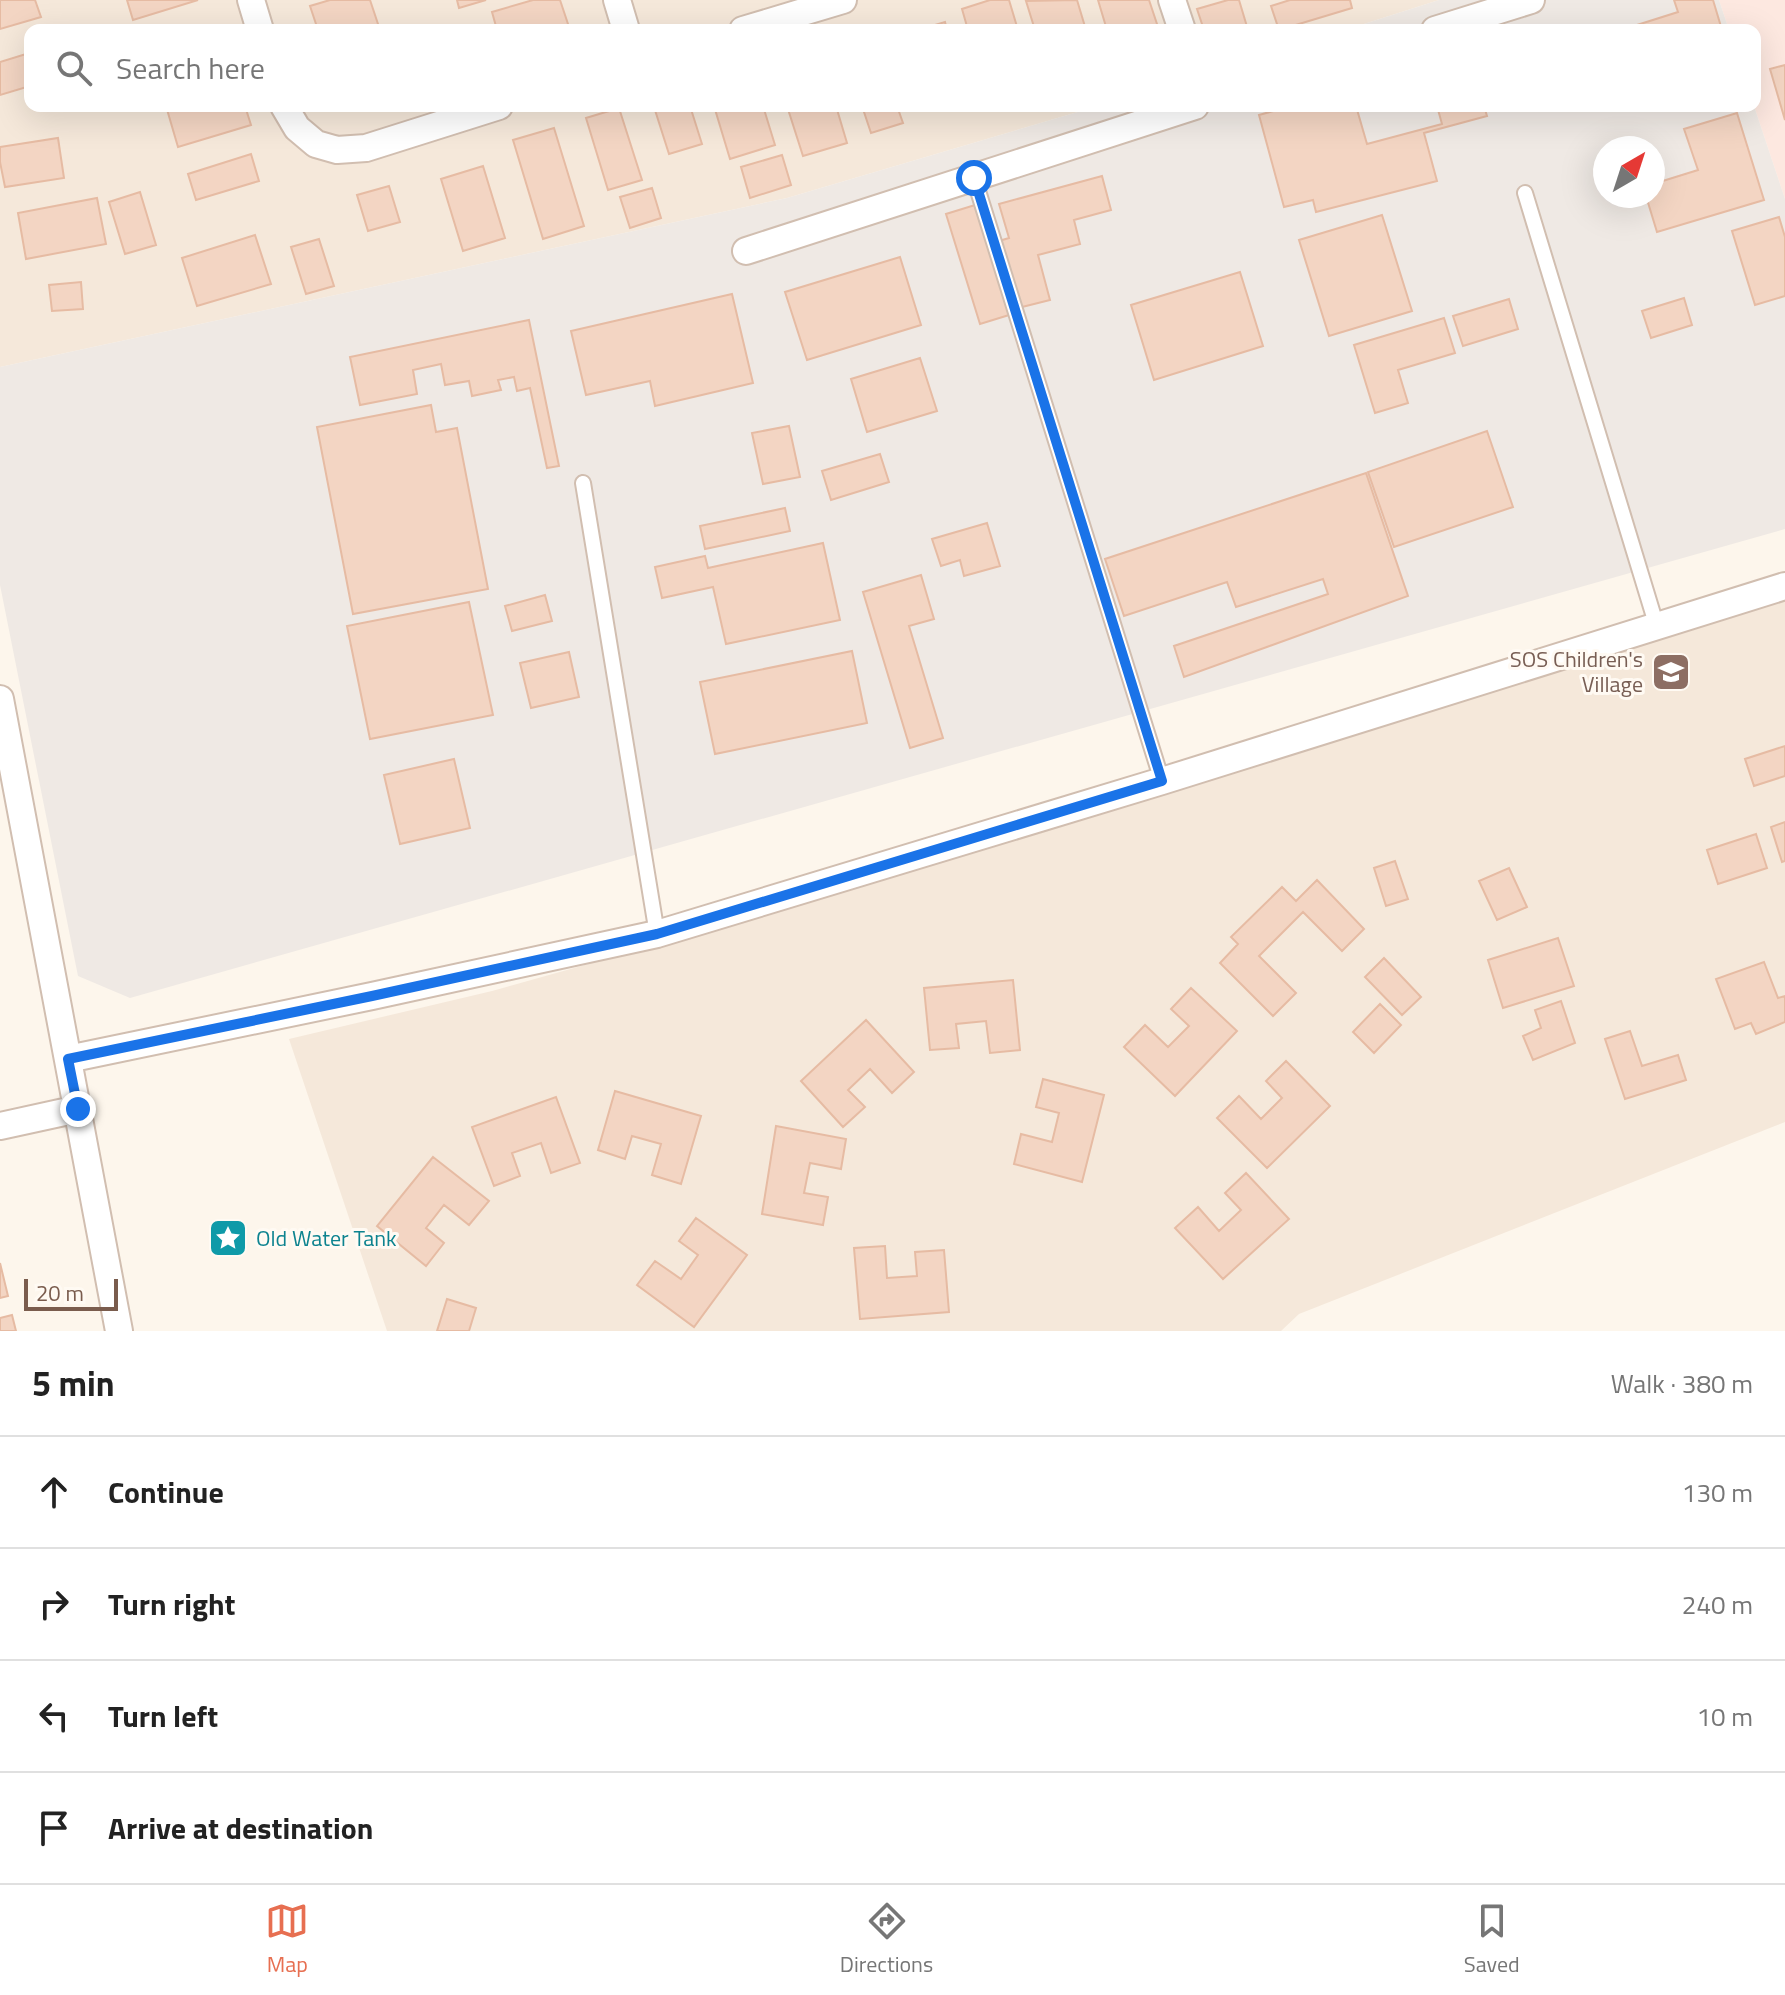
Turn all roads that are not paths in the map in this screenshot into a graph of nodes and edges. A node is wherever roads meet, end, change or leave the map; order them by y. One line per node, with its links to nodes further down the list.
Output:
1 (251, 0): 6 (street)
2 (617, 0): 7 (street)
3 (843, 0): 8 (street)
4 (1172, 0): 9 (street)
5 (1531, 0): 10 (street)
6 (258, 24)
7 (624, 24)
8 (763, 24)
9 (1180, 24)
10 (1454, 24)
11 (288, 112): 12 (street)
12 (480, 112)
13 (1177, 112): 14 (street)
14 (974, 178): 16 (street); 21 (lane)
15 (1525, 193): 19 (lane)
16 (746, 251)
17 (583, 483): 22 (lane)
18 (1785, 586): 19 (street)
19 (1657, 627): 21 (street)
20 (0, 699): 23 (street)
21 (1162, 781): 22 (street)
22 (657, 934): 23 (street)
23 (68, 1059): 24 (street)
24 (78, 1109): 25 (street); 26 (street)
25 (0, 1126)
26 (119, 1331)

